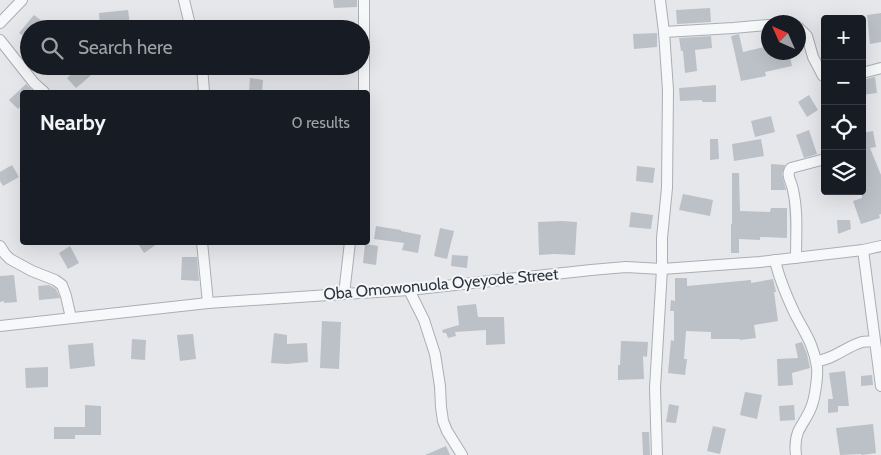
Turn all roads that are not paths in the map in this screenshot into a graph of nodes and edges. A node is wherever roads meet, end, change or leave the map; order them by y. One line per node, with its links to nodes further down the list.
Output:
1 (22, 0): 7 (street)
2 (184, 0): 5 (street)
3 (364, 0): 6 (street)
4 (660, 0): 9 (street)
5 (189, 20)
6 (364, 20)
7 (0, 23)
8 (761, 26): 9 (street)
9 (664, 32): 30 (street)
10 (806, 35): 14 (street)
11 (0, 40): 12 (street)
12 (20, 65)
13 (881, 68): 15 (street)
14 (821, 72)
15 (866, 72)
16 (28, 75): 19 (street)
17 (203, 75): 20 (street)
18 (364, 75): 21 (street)
19 (42, 90)
20 (204, 90)
21 (364, 90)
22 (821, 160): 28 (street)
23 (202, 245): 33 (street)
24 (350, 245): 32 (street)
25 (0, 246): 34 (street)
26 (881, 246): 27 (street, Oba Omowonuola Oyeyode Street)
27 (863, 250): 28 (street, Oba Omowonuola Oyeyode Street); 36 (street)
28 (796, 258): 29 (street, Oba Omowonuola Oyeyode Street)
29 (775, 260): 30 (street, Oba Omowonuola Oyeyode Street); 37 (street)
30 (662, 269): 31 (street, Oba Omowonuola Oyeyode Street); 40 (street)
31 (409, 290): 32 (street, Oba Omowonuola Oyeyode Street); 39 (street)
32 (344, 294): 33 (street, Oba Omowonuola Oyeyode Street)
33 (208, 303): 34 (street, Oba Omowonuola Oyeyode Street)
34 (71, 318): 35 (street, Oba Omowonuola Oyeyode Street)
35 (0, 326)
36 (874, 341): 37 (street); 38 (street)
37 (816, 361): 41 (street)
38 (881, 386)
39 (462, 455)
40 (656, 455)
41 (796, 455)

